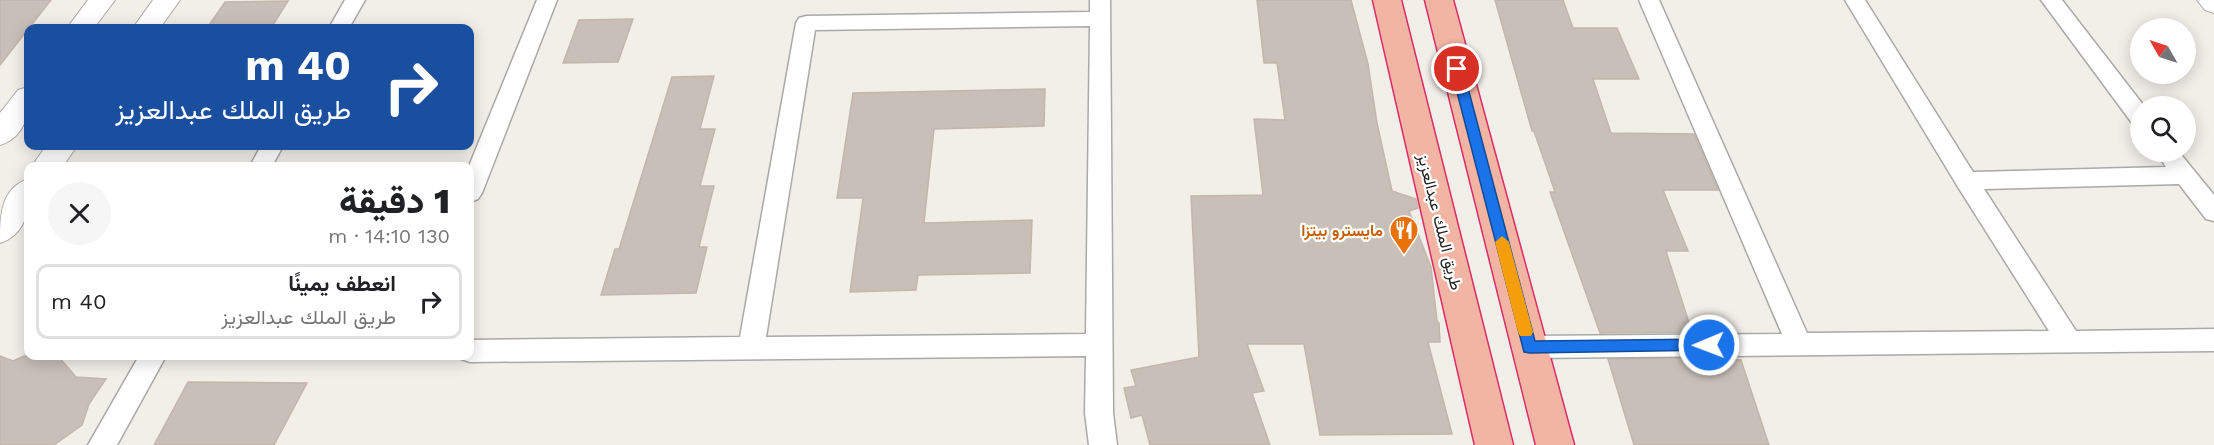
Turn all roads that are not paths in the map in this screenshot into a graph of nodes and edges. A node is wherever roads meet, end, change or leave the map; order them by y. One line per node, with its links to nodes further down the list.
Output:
1 (102, 0): 13 (street)
2 (167, 0): 14 (street)
3 (355, 0): 15 (street)
4 (547, 0): 24 (street)
5 (1387, 0): 38 (highway, طريق الملك عبدالعزيز)
6 (1439, 0): 32 (highway)
7 (1649, 0): 30 (street)
8 (1855, 0): 23 (street)
9 (2051, 0): 17 (street)
10 (2210, 0): 11 (street)
11 (2214, 4)
12 (1100, 9): 31 (street); 33 (street)
13 (83, 24)
14 (150, 24)
15 (341, 24)
16 (24, 102): 18 (street)
17 (2130, 104)
18 (0, 134)
19 (59, 150): 20 (street)
20 (49, 162)
21 (2175, 162): 22 (street)
22 (2185, 175): 23 (street); 26 (street)
23 (1966, 181): 29 (street)
24 (474, 184)
25 (24, 197): 27 (street)
26 (2214, 212)
27 (0, 231)
28 (2214, 340): 29 (street)
29 (2069, 341): 30 (street)
30 (1799, 344): 32 (street)
31 (1099, 345): 33 (street); 37 (street)
32 (1530, 347): 39 (highway)
33 (751, 349): 34 (street)
34 (474, 351)
35 (151, 360): 36 (street)
36 (102, 445)
37 (1103, 445)
38 (1494, 445)
39 (1555, 445)

